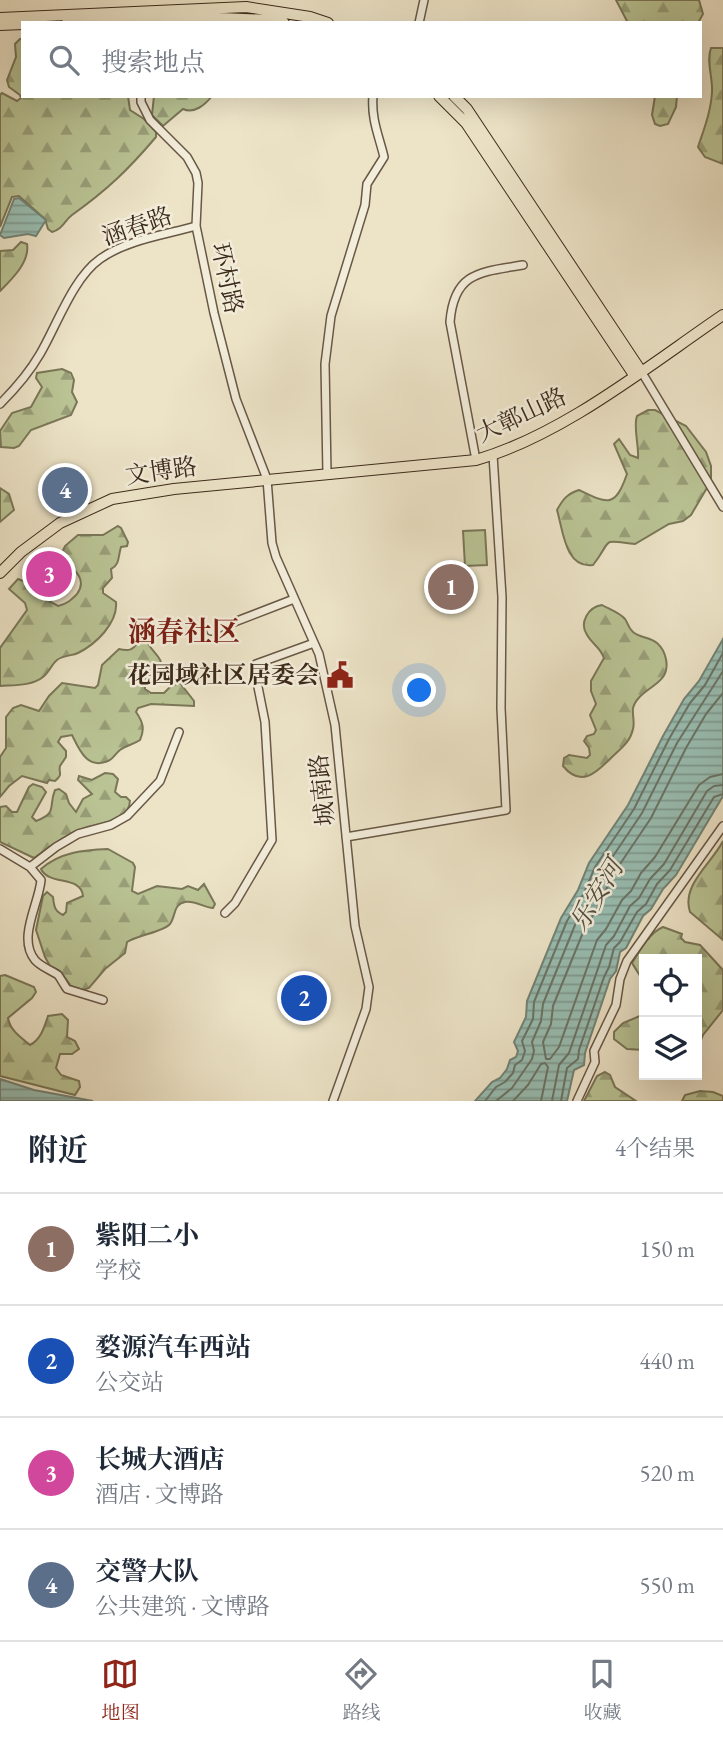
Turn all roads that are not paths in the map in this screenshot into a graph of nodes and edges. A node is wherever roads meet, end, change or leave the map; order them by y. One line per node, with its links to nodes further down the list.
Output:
1 (424, 0): 7 (street)
2 (0, 18): 3 (main road)
3 (132, 19): 4 (main road); 5 (main road); 6 (main road)
4 (100, 21)
5 (275, 21)
6 (322, 21)
7 (419, 21)
8 (21, 24): 9 (main road)
9 (0, 25)
10 (142, 98): 14 (street, 环村路)
11 (373, 98): 21 (street)
12 (441, 98): 17 (main road)
13 (456, 98): 17 (main road)
14 (196, 226): 18 (street, 涵春路); 22 (street, 环村路)
15 (523, 265): 20 (street)
16 (723, 315): 17 (main road, 大鄣山路)
17 (637, 373): 19 (main road, 大鄣山路); 23 (street)
18 (0, 404)
19 (493, 455): 20 (main road, 大鄣山路); 30 (street)
20 (476, 460): 21 (main road, 大鄣山路)
21 (327, 474): 22 (main road, 大鄣山路)
22 (267, 479): 24 (main road, 文博路); 25 (street, 城南路)
23 (723, 507)
24 (0, 573)
25 (294, 599): 26 (street); 27 (street, 城南路)
26 (211, 631)
27 (314, 643): 30 (street, 城南路); 33 (street)
28 (179, 732): 32 (street)
29 (723, 826): 36 (street)
30 (346, 837): 35 (street, 城南路)
31 (0, 849): 32 (street)
32 (30, 867): 34 (street)
33 (225, 914)
34 (103, 1000)
35 (333, 1101)
36 (577, 1101)

